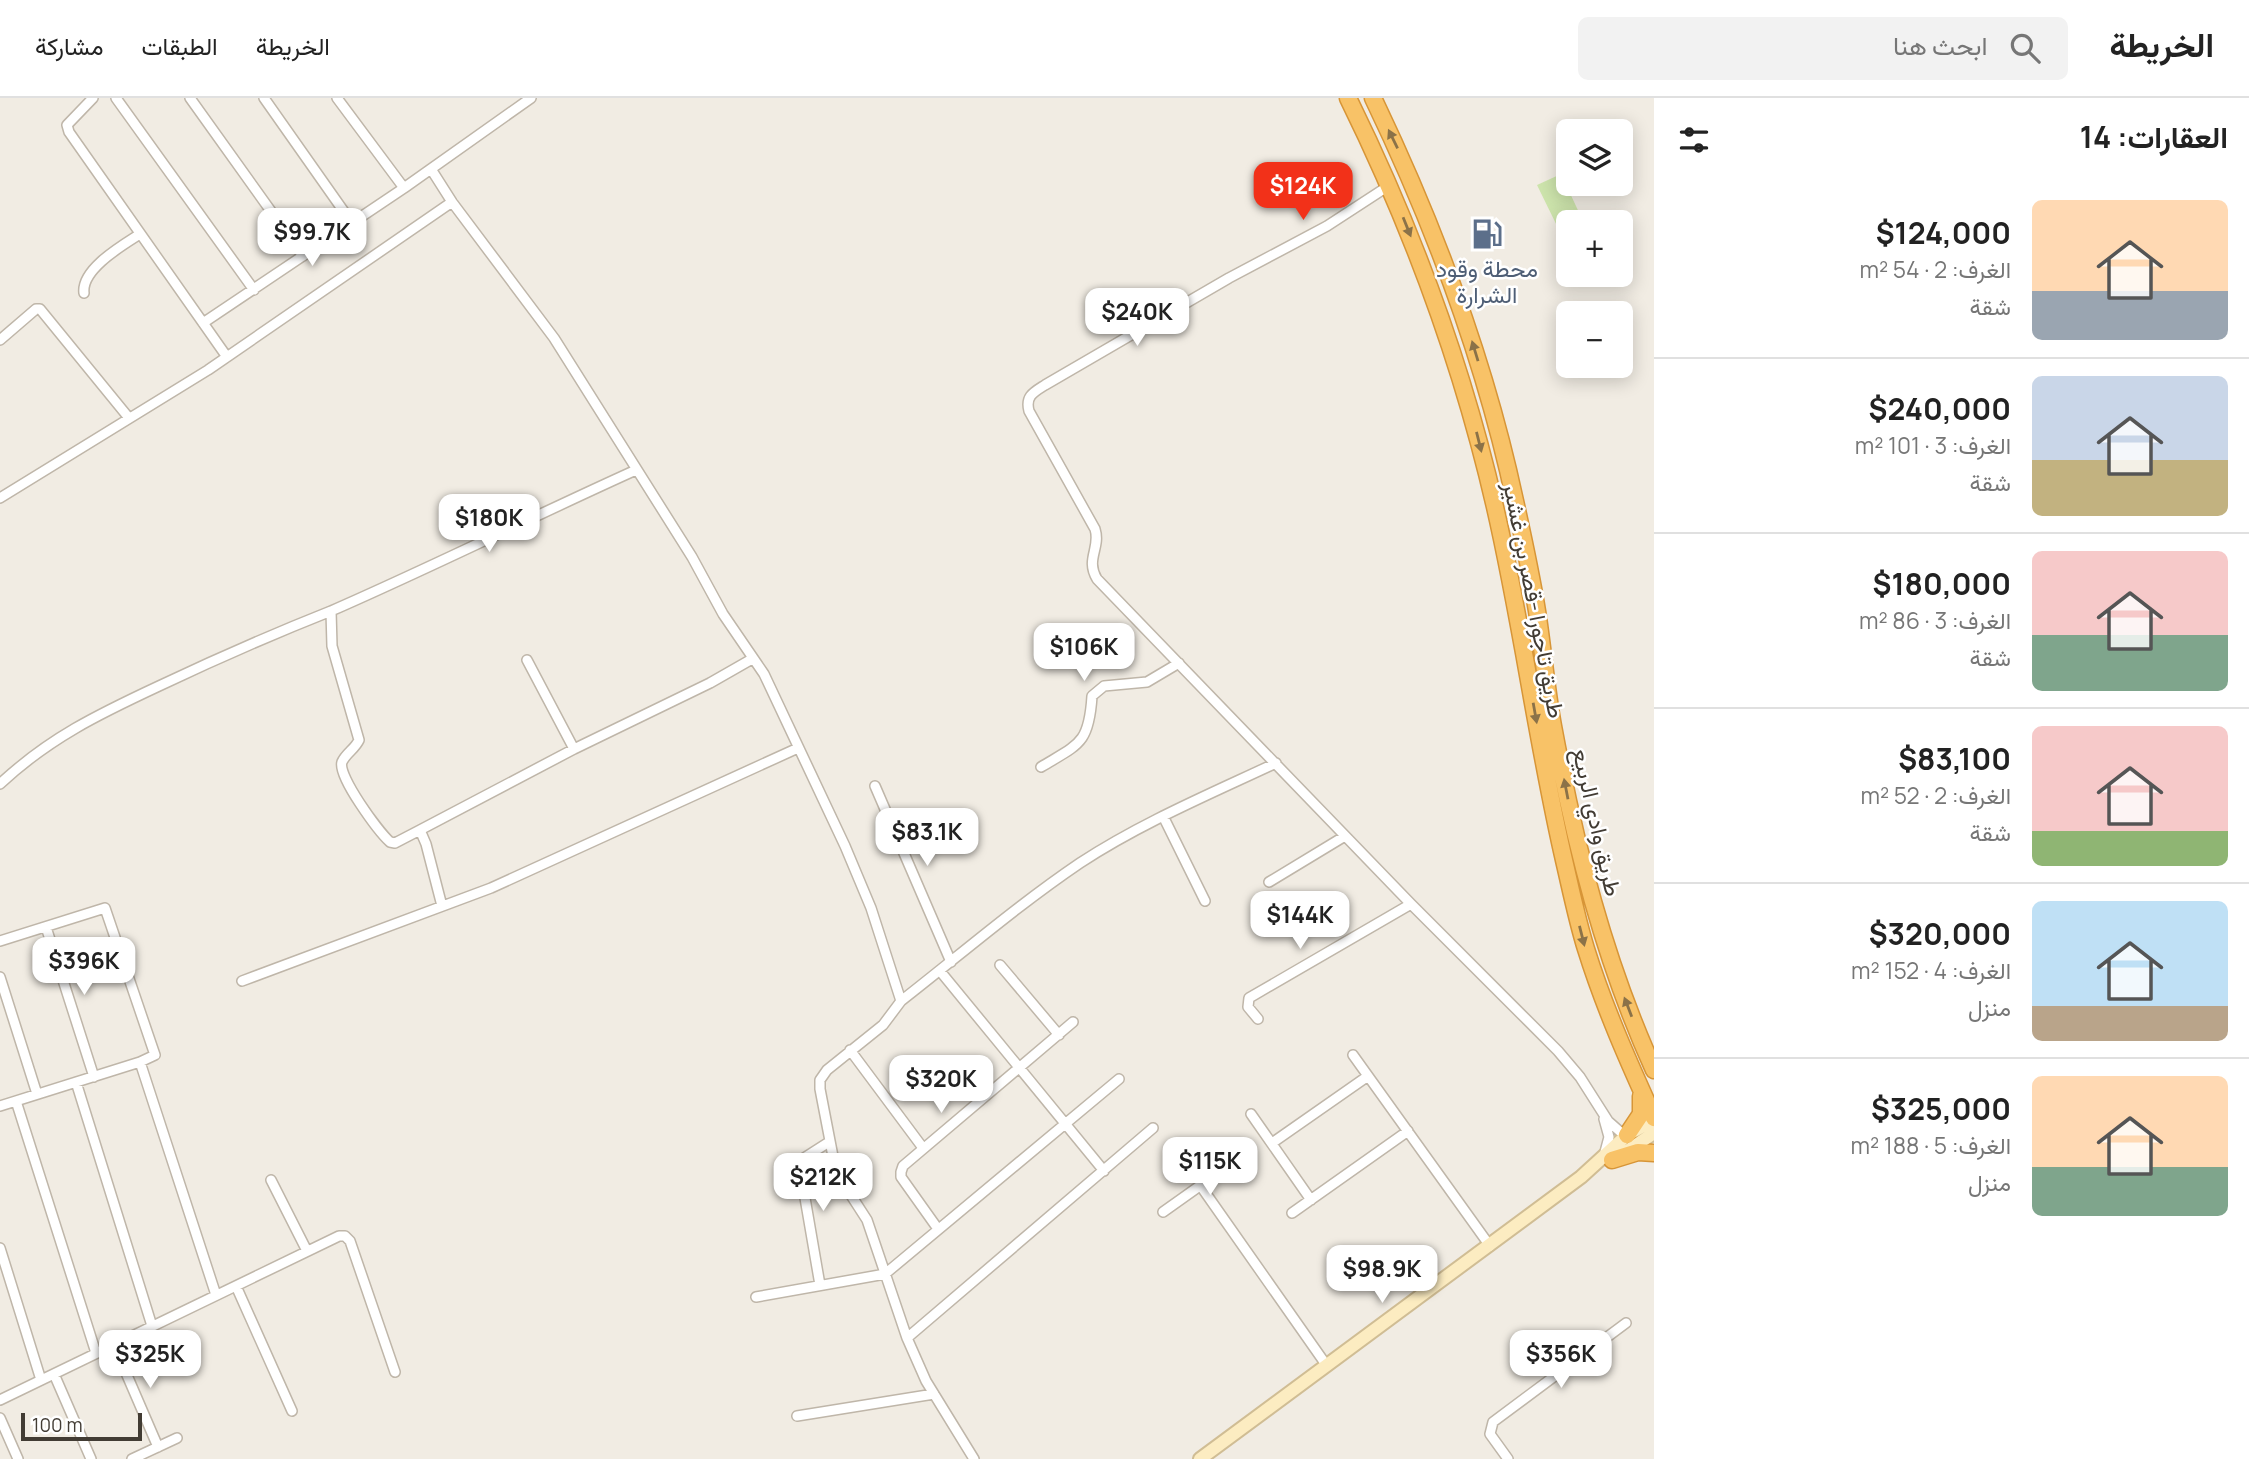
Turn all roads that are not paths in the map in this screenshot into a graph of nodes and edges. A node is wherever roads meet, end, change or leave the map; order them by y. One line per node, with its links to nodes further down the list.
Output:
1 (93, 98): 14 (street)
2 (116, 98): 16 (street)
3 (190, 98): 15 (street)
4 (264, 98): 13 (street)
5 (337, 98): 11 (street)
6 (531, 98): 9 (street)
7 (1348, 98): 10 (highway, طريق تاجورا -قصر بن غشير)
8 (1373, 98): 56 (highway, طريق وادي الربيع, one-way to 8)
9 (431, 169): 11 (street); 12 (street)
10 (1390, 185): 27 (street); 61 (highway, طريق تاجورا -قصر بن غشير, one-way to 61)
11 (404, 188): 13 (street)
12 (452, 202): 20 (street); 22 (street)
13 (352, 223): 15 (street)
14 (141, 234): 17 (street); 18 (street)
15 (303, 256): 16 (street)
16 (254, 290): 18 (street)
17 (84, 293)
18 (203, 323): 20 (street)
19 (0, 340): 21 (street)
20 (227, 357): 21 (street)
21 (129, 418): 23 (street)
22 (636, 470): 24 (street); 25 (street)
23 (0, 498)
24 (331, 611): 32 (street); 35 (street)
25 (752, 659): 28 (street); 29 (street)
26 (527, 660): 29 (street)
27 (1179, 663): 30 (street); 31 (street)
28 (798, 748): 40 (street); 48 (street)
29 (574, 749): 35 (street)
30 (1276, 763): 34 (street); 36 (street)
31 (1041, 767)
32 (0, 784)
33 (875, 786): 43 (street)
34 (1163, 816): 38 (street); 43 (street)
35 (420, 830): 40 (street)
36 (1345, 836): 37 (street); 39 (street)
37 (1269, 882)
38 (1205, 901)
39 (1411, 904): 49 (street); 66 (street)
40 (442, 906): 47 (street)
41 (46, 927): 42 (street); 54 (street); 58 (street)
42 (0, 942)
43 (951, 962): 45 (street)
44 (1000, 965): 51 (street)
45 (940, 971): 48 (street); 55 (street)
46 (0, 976): 62 (street)
47 (242, 981)
48 (901, 1001): 52 (street)
49 (1258, 1018)
50 (1073, 1022): 51 (street)
51 (1059, 1035): 55 (street)
52 (850, 1051): 73 (street); 75 (street)
53 (1353, 1055): 57 (street)
54 (140, 1062): 58 (street); 92 (street)
55 (1020, 1069): 68 (street); 75 (street)
56 (1654, 1069)
57 (1368, 1076): 70 (street); 74 (street)
58 (93, 1077): 60 (street)
59 (1119, 1079): 68 (street)
60 (76, 1082): 62 (street); 95 (street)
61 (1638, 1083): 67 (highway, طريق تاجورا -قصر بن غشير); 72 (highway)
62 (37, 1094): 63 (street)
63 (16, 1101): 64 (street); 98 (street)
64 (0, 1106)
65 (1251, 1114): 74 (street)
66 (1603, 1114): 72 (street); 78 (street)
67 (1654, 1119): 72 (main road)
68 (1065, 1124): 79 (street); 85 (street)
69 (1153, 1129): 79 (street)
70 (1408, 1131): 82 (street); 86 (street)
71 (1654, 1133): 78 (main road)
72 (1626, 1136): 78 (main road)
73 (830, 1142): 89 (street); 90 (street)
74 (1272, 1143): 82 (street)
75 (923, 1148): 85 (street)
76 (1654, 1153): 78 (highway)
77 (1239, 1158): 81 (street)
78 (1607, 1158): 86 (main road)
79 (1104, 1171): 96 (street)
80 (271, 1180): 88 (street)
81 (1200, 1185): 83 (street); 99 (street)
82 (1311, 1199): 84 (street)
83 (1163, 1212)
84 (1292, 1213)
85 (939, 1229): 89 (street)
86 (1490, 1246): 99 (main road)
87 (0, 1248): 102 (street)
88 (307, 1251): 91 (street); 100 (street)
89 (885, 1274): 90 (street); 96 (street)
90 (820, 1285): 93 (street)
91 (236, 1286): 92 (street); 105 (street)
92 (216, 1295): 95 (street)
93 (756, 1297)
94 (1626, 1323): 115 (street)
95 (152, 1326): 97 (street)
96 (907, 1338): 103 (street)
97 (114, 1345): 98 (street); 109 (street)
98 (96, 1353): 101 (street)
99 (1327, 1366): 114 (main road)
100 (395, 1372)
101 (54, 1374): 102 (street); 111 (street)
102 (41, 1380): 104 (street)
103 (934, 1394): 106 (street); 113 (street)
104 (0, 1401)
105 (292, 1411)
106 (797, 1416)
107 (0, 1418): 110 (street)
108 (177, 1438): 109 (street)
109 (158, 1447): 112 (street)
110 (18, 1459)
111 (91, 1459)
112 (132, 1459)
113 (974, 1459)
114 (1200, 1459)
115 (1508, 1459)

